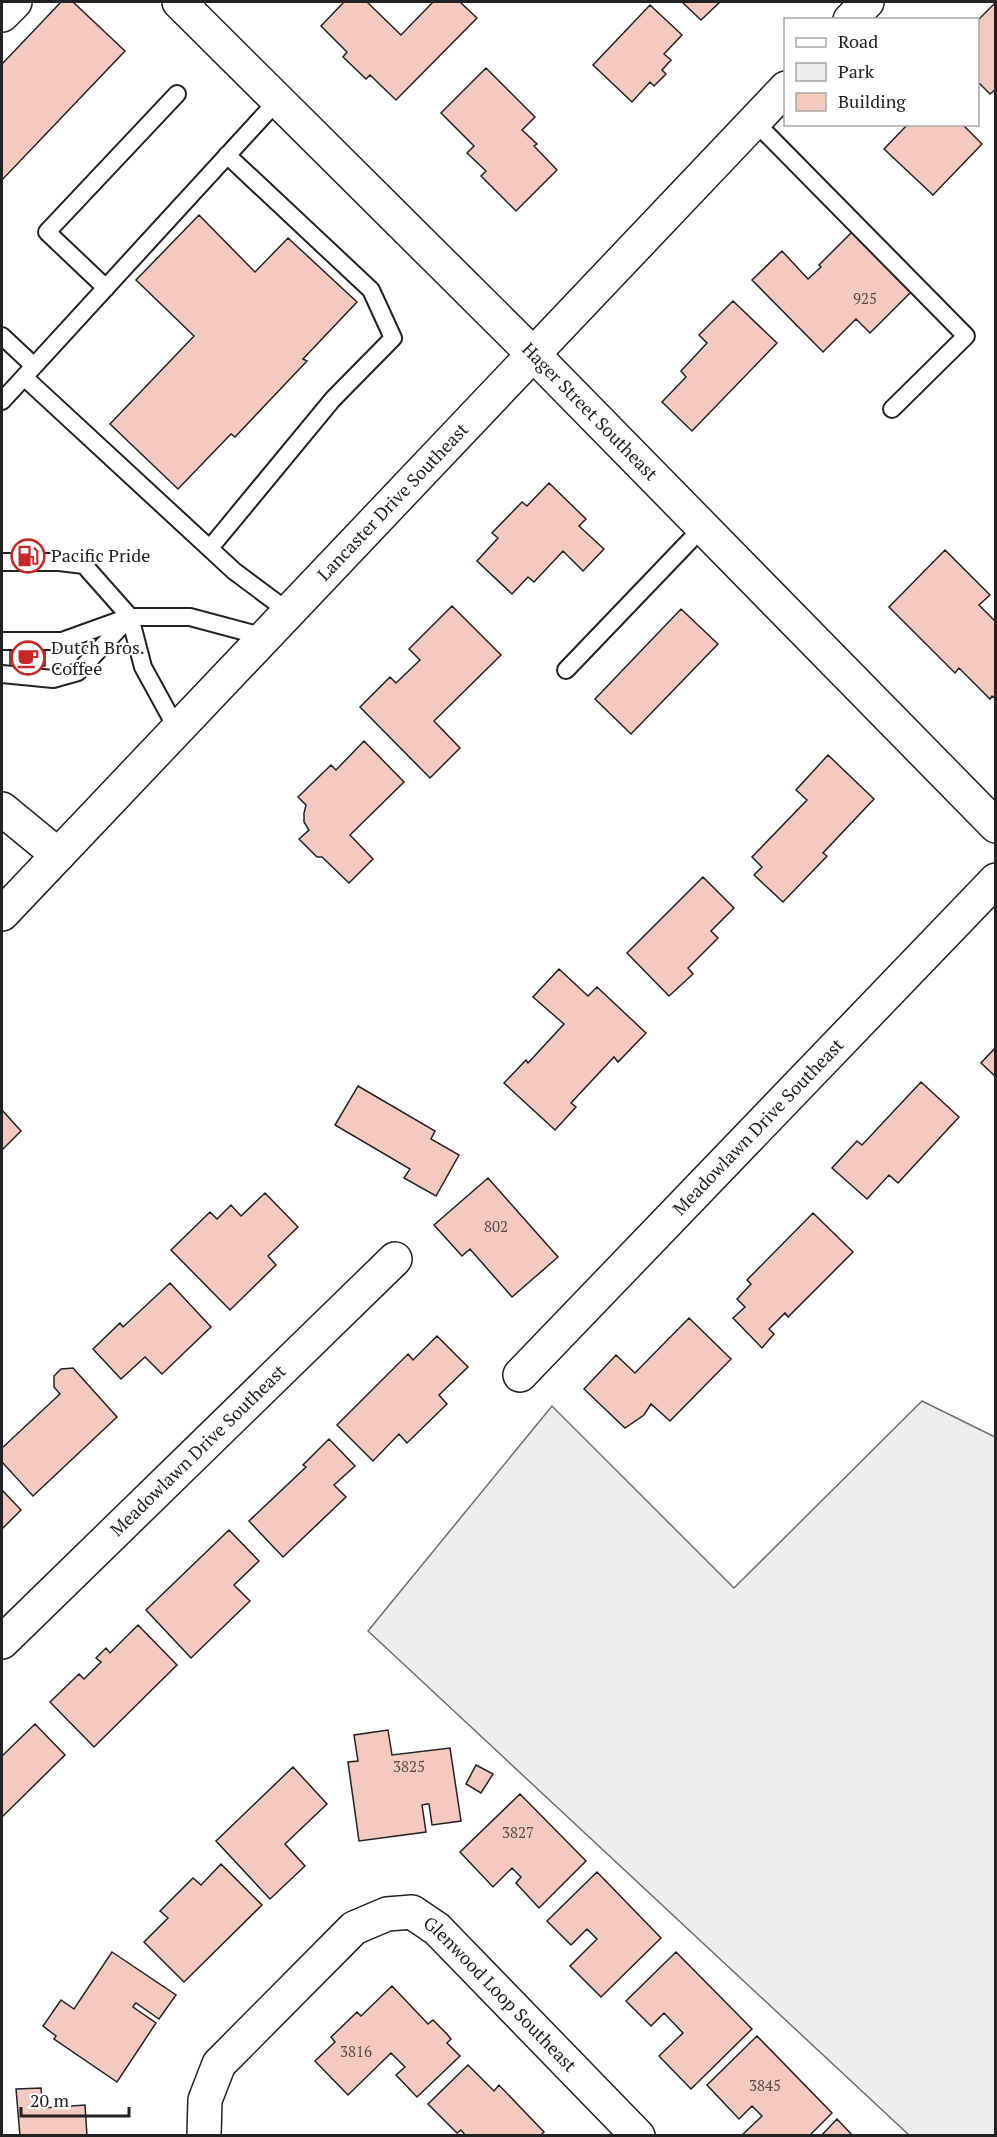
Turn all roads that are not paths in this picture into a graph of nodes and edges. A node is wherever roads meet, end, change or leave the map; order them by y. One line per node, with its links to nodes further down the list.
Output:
1 (15, 2): 4 (street)
2 (179, 2): 8 (street, Hager Street Southeast)
3 (867, 2): 5 (street)
4 (2, 15)
5 (852, 18)
6 (784, 90): 9 (street, Lancaster Drive Southeast)
7 (177, 94): 11 (lane)
8 (278, 100): 10 (lane); 13 (street, Hager Street Southeast)
9 (754, 121): 13 (street, Lancaster Drive Southeast); 16 (lane)
10 (227, 155): 11 (lane); 18 (lane)
11 (106, 288): 14 (lane)
12 (2, 336): 14 (lane)
13 (534, 355): 17 (street, Hager Street Southeast); 20 (street, Lancaster Drive Southeast)
14 (29, 371): 15 (lane); 18 (lane)
15 (2, 401)
16 (892, 409)
17 (703, 527): 24 (lane); 28 (street, Hager Street Southeast)
18 (210, 548): 20 (lane)
19 (2, 562): 21 (lane)
20 (289, 612): 22 (street, Lancaster Drive Southeast)
21 (130, 617): 22 (lane); 23 (lane); 25 (lane); 26 (lane)
22 (265, 637): 26 (street, Lancaster Drive Southeast)
23 (2, 641)
24 (566, 670)
25 (2, 674)
26 (177, 729): 29 (street, Lancaster Drive Southeast)
27 (2, 808): 29 (street)
28 (996, 826)
29 (58, 855): 31 (street, Lancaster Drive Southeast)
30 (996, 880): 33 (street, Meadowlawn Drive Southeast)
31 (2, 914)
32 (395, 1259): 34 (street, Meadowlawn Drive Southeast)
33 (520, 1375)
34 (2, 1642)
35 (204, 2136): 36 (street, Glenwood Loop Southeast)
36 (638, 2136)

